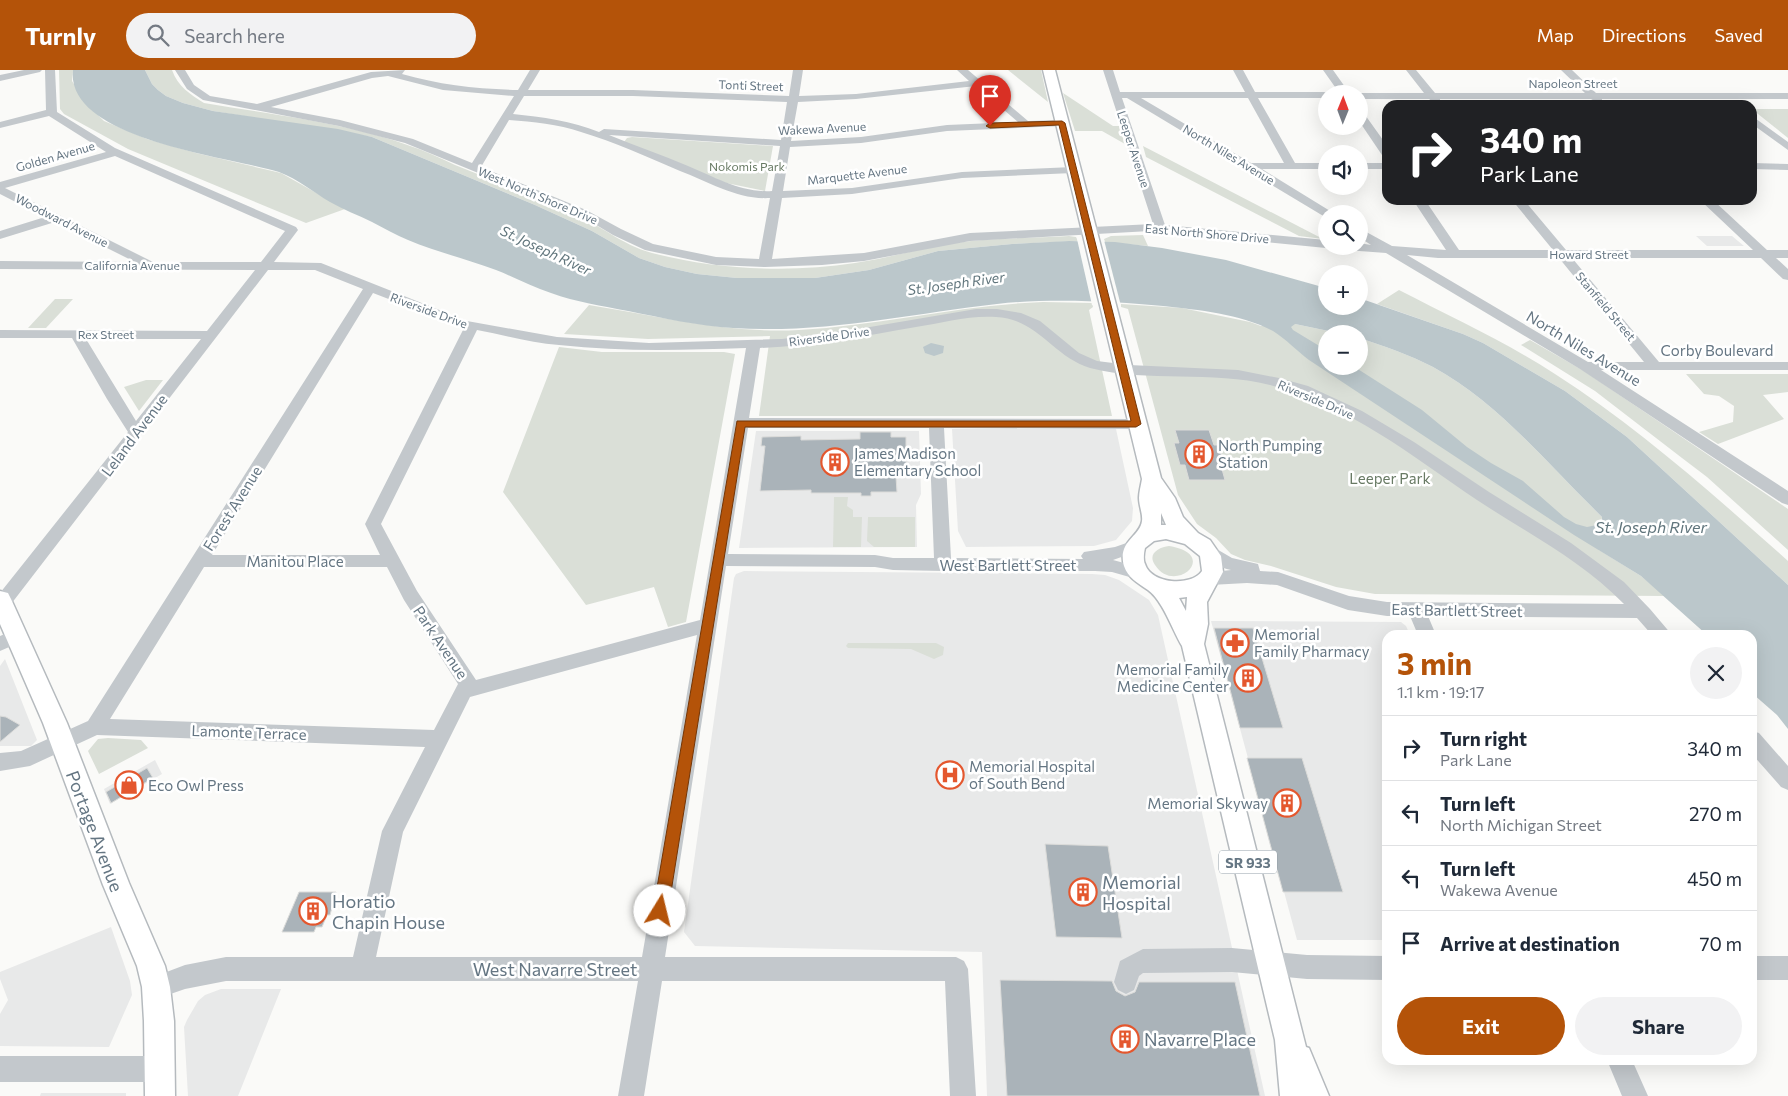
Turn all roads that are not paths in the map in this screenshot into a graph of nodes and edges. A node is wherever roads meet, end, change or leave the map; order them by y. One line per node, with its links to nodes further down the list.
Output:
1 (37, 70): 17 (street)
2 (50, 70): 36 (street)
3 (180, 70): 35 (street, West North Shore Drive)
4 (404, 70): 15 (street)
5 (535, 70): 21 (street)
6 (798, 70): 31 (street)
7 (962, 70): 18 (street)
8 (1049, 70): 38 (main road, SR 933)
9 (1108, 70): 22 (street, Leeper Avenue)
10 (1238, 70): 24 (street)
11 (1328, 70): 19 (street)
12 (1411, 70): 27 (street)
13 (1566, 70): 28 (street)
14 (346, 71): 16 (street)
15 (390, 73): 16 (street); 20 (street, Marquette Avenue)
16 (371, 75): 35 (street)
17 (0, 78)
18 (978, 83): 31 (street, Tonti Street); 40 (street)
19 (1339, 85)
20 (481, 92): 21 (street, Marquette Avenue); 37 (street, Marquette Avenue)
21 (522, 93): 31 (street, Tonti Street); 37 (street)
22 (1116, 95): 23 (street); 64 (street, Leeper Avenue)
23 (1129, 95): 24 (street); 48 (street, North Niles Avenue)
24 (1252, 95): 25 (street); 49 (street)
25 (1318, 96)
26 (1368, 96): 27 (street, Napoleon Street)
27 (1432, 96): 28 (street, Napoleon Street); 32 (street)
28 (1594, 96): 29 (street, Napoleon Street); 33 (street)
29 (1722, 96): 30 (street, Napoleon Street); 34 (street)
30 (1788, 96)
31 (793, 100): 44 (street)
32 (1436, 100)
33 (1598, 100)
34 (1727, 100)
35 (256, 108): 55 (street, West North Shore Drive)
36 (52, 112): 41 (street); 47 (street)
37 (510, 113): 43 (street, Marquette Avenue); 55 (street)
38 (1062, 123): 40 (street, Wakewa Avenue); 56 (main road, SR 933)
39 (1757, 123): 46 (street)
40 (1025, 124): 44 (street, Wakewa Avenue)
41 (0, 125)
42 (1368, 127): 45 (street)
43 (583, 129): 44 (street, Wakewa Avenue); 58 (street, Marquette Avenue)
44 (786, 144): 58 (street)
45 (1382, 147)
46 (1788, 147)
47 (118, 152): 57 (street, Golden Avenue); 78 (street)
48 (1249, 166): 49 (street); 62 (street, North Niles Avenue)
49 (1291, 166): 50 (street)
50 (1318, 166)
51 (1368, 166): 52 (street)
52 (1382, 166)
53 (1757, 166): 54 (street)
54 (1788, 167)
55 (475, 168): 75 (street, West North Shore Drive)
56 (1074, 170): 58 (street, Marquette Avenue); 65 (main road, SR 933)
57 (0, 188): 63 (street, Woodward Avenue)
58 (776, 195): 75 (street)
59 (1422, 205): 71 (street)
60 (1522, 205): 72 (street, Stanfield Street)
61 (1711, 205): 73 (street)
62 (1318, 207)
63 (57, 217): 66 (street); 77 (street, Woodward Avenue)
64 (1160, 228): 65 (street, East North Shore Drive); 68 (street, East North Shore Drive)
65 (1089, 234): 75 (street, West North Shore Drive); 89 (main road, SR 933)
66 (0, 235)
67 (1368, 238): 70 (street, North Niles Avenue)
68 (1318, 243)
69 (1368, 248): 70 (street)
70 (1390, 251): 71 (street, Howard Street); 86 (street, North Niles Avenue)
71 (1455, 254): 72 (street, Howard Street)
72 (1562, 254): 73 (street, Howard Street); 87 (street, Stanfield Street)
73 (1764, 254): 74 (street, Howard Street); 79 (street)
74 (1788, 254)
75 (764, 263)
76 (0, 265): 77 (street, California Avenue)
77 (150, 265): 78 (street, California Avenue)
78 (265, 265): 80 (street, Riverside Drive); 84 (street, Leland Avenue)
79 (1788, 276)
80 (370, 288): 81 (street, Riverside Drive); 101 (street, Forest Avenue)
81 (472, 326): 85 (street, Riverside Drive); 102 (street, Park Avenue)
82 (0, 334): 83 (street, Rex Street)
83 (78, 334): 84 (street, Rex Street); 93 (street)
84 (211, 335): 93 (street, Leland Avenue)
85 (754, 344): 89 (street, Riverside Drive); 91 (street)
86 (1585, 366): 87 (street, Corby Boulevard); 95 (street, North Niles Avenue)
87 (1656, 366): 88 (street, Corby Boulevard)
88 (1788, 366)
89 (1123, 368): 92 (main road, SR 933); 108 (street, Riverside Drive)
90 (936, 423): 91 (street); 92 (street); 100 (street)
91 (740, 424): 99 (street)
92 (1136, 424): 94 (main road, SR 933)
93 (136, 432): 106 (street, Leland Avenue)
94 (1152, 479): 96 (main road, SR 933); 97 (main road, SR 933)
95 (1788, 499)
96 (1190, 537): 97 (main road); 98 (main road, SR 933)
97 (1140, 541): 100 (street, West Bartlett Street); 104 (main road, SR 933)
98 (1208, 550): 103 (street, East Bartlett Street); 105 (main road, SR 933)
99 (718, 560): 100 (street, West Bartlett Street); 109 (street)
100 (943, 560): 104 (street, West Bartlett Street)
101 (199, 561): 102 (street, Manitou Place); 115 (street, Forest Avenue)
102 (391, 561): 114 (street, Park Avenue)
103 (1278, 579): 105 (street, East Bartlett Street); 107 (street, East Bartlett Street)
104 (1149, 580): 105 (main road); 113 (main road, SR 933)
105 (1206, 582): 113 (main road, SR 933)
106 (1, 601): 112 (main road, Portage Avenue)
107 (1416, 610): 108 (street, East Bartlett Street); 110 (street)
108 (1641, 611): 111 (street, Riverside Drive)
109 (707, 625): 114 (street); 126 (street)
110 (1425, 630)
111 (1658, 630)
112 (9, 640): 117 (main road, Portage Avenue)
113 (1193, 644): 121 (main road, SR 933)
114 (464, 692): 116 (street, Park Avenue)
115 (95, 727): 116 (street, Lamonte Terrace); 117 (street, Lamonte Terrace)
116 (440, 739): 122 (street, Park Avenue)
117 (61, 743): 119 (street, Lamonte Terrace); 128 (main road, Portage Avenue)
118 (1757, 745): 120 (street)
119 (0, 762)
120 (1788, 781)
121 (1273, 964): 123 (street); 127 (street); 129 (main road, SR 933)
122 (362, 968): 126 (street, West Navarre Street); 128 (street, West Navarre Street)
123 (1382, 968)
124 (1757, 968): 125 (street)
125 (1788, 968)
126 (651, 969): 133 (street); 134 (street, West Navarre Street)
127 (1126, 982)
128 (156, 987): 132 (main road, Portage Avenue)
129 (1290, 1040): 135 (main road, SR 933); 136 (main road, SR 933)
130 (1620, 1065): 137 (street)
131 (0, 1069): 132 (street)
132 (160, 1083)
133 (630, 1096)
134 (963, 1096)
135 (1295, 1096)
136 (1314, 1096)
137 (1635, 1096)

